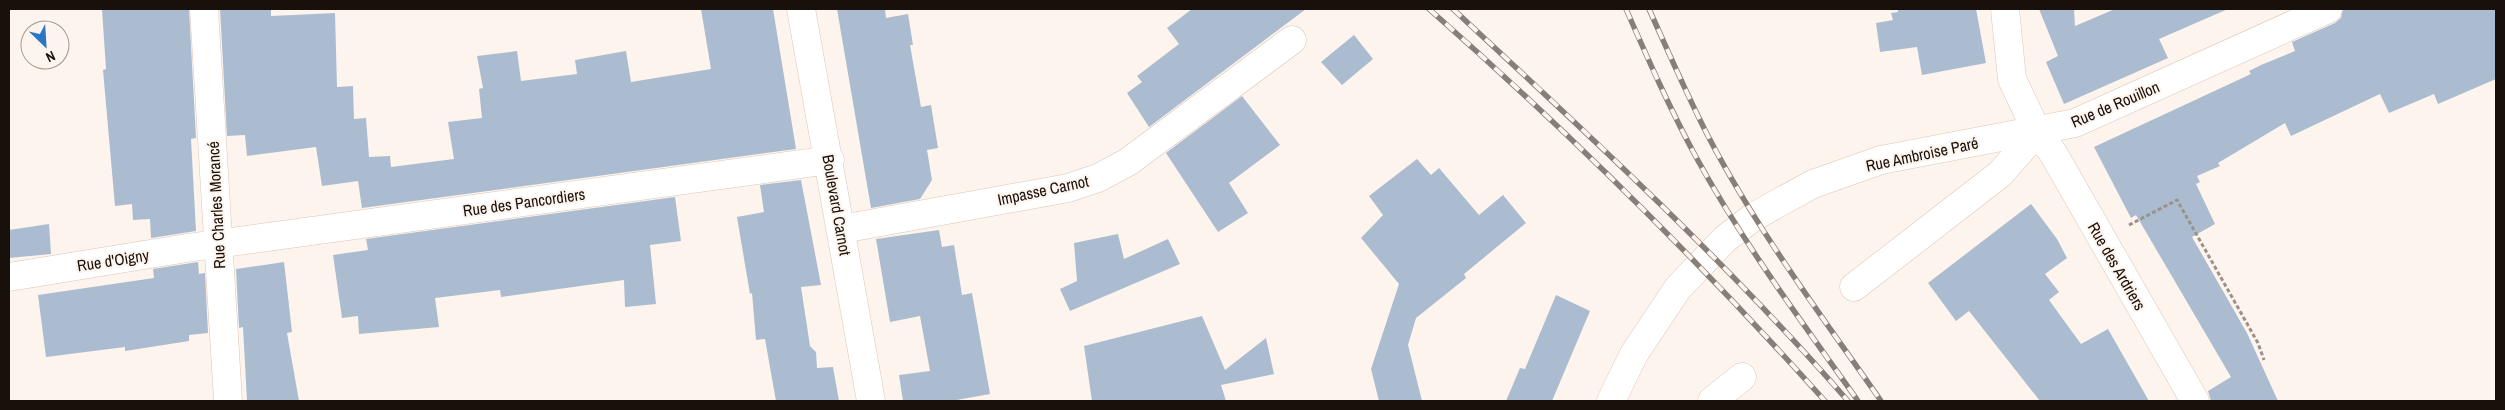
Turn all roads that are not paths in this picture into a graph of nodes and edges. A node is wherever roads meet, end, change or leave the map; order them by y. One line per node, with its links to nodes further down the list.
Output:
1 (204, 9): 9 (street, Rue Charles Morancé)
2 (801, 9): 7 (street, Boulevard Carnot)
3 (2006, 9): 6 (street, Rue des Ardriers)
4 (2328, 9): 6 (street, Rue de Rouillon)
5 (1292, 40): 8 (street, Impasse Carnot)
6 (2036, 132): 11 (street); 15 (street, Rue Ambroise Paré); 17 (street, Rue des Ardriers)
7 (830, 160): 8 (street, Boulevard Carnot); 9 (street, Rue des Pancordiers)
8 (842, 229): 14 (street, Boulevard Carnot)
9 (218, 245): 10 (street, Rue d'Oigny); 13 (street, Rue Charles Morancé)
10 (9, 277)
11 (1854, 287)
12 (1742, 377): 16 (street)
13 (228, 401)
14 (871, 401)
15 (1611, 401)
16 (1712, 401)
17 (2195, 401)

